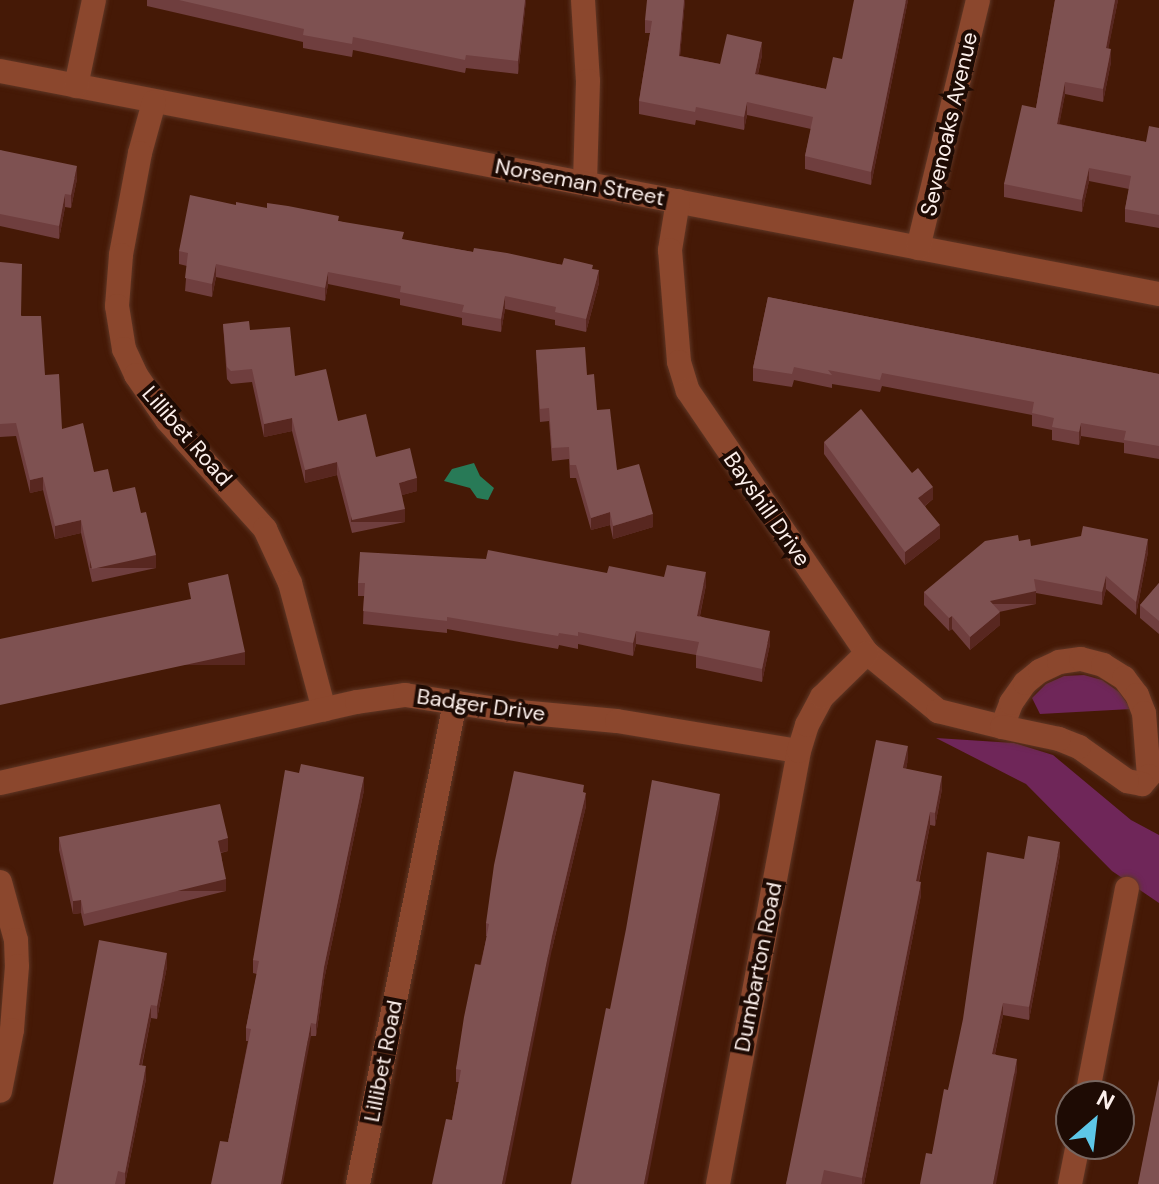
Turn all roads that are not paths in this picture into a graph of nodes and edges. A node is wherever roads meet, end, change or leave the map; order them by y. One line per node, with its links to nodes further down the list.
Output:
1 (94, 0): 5 (street)
2 (583, 0): 7 (street)
3 (978, 0): 9 (street, Sevenoaks Avenue)
4 (0, 71): 5 (street, Norseman Street)
5 (76, 86): 6 (street, Norseman Street)
6 (154, 102): 7 (street, Norseman Street); 13 (street, Lillibet Road)
7 (585, 182): 8 (street, Norseman Street)
8 (678, 201): 9 (street, Norseman Street); 11 (street, Bayshill Drive)
9 (918, 248): 10 (street, Norseman Street)
10 (1159, 294)
11 (867, 653): 14 (street, Bayshill Drive); 15 (street)
12 (455, 702): 13 (street, Badger Drive); 15 (street, Badger Drive); 22 (street, Lillibet Road)
13 (324, 710): 16 (street, Badger Drive)
14 (1002, 727): 14 (street, Bayshill Drive)
15 (799, 751): 23 (street, Dumbarton Road)
16 (0, 783)
17 (0, 882): 20 (street)
18 (1127, 889): 19 (street)
19 (1090, 1080)
20 (0, 1091)
21 (1075, 1160): 24 (street)
22 (358, 1184)
23 (718, 1184)
24 (1070, 1184)

